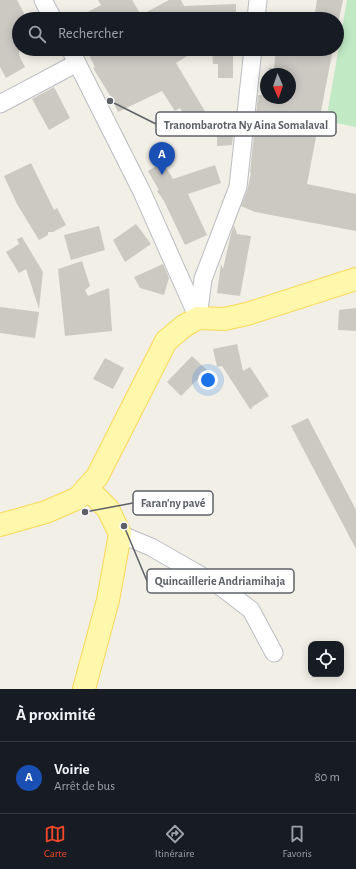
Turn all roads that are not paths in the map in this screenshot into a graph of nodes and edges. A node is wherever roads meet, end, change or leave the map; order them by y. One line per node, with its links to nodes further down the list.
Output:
1 (43, 0): 3 (street)
2 (258, 0): 4 (street)
3 (49, 12)
4 (257, 12)
5 (74, 56): 7 (street); 9 (street)
6 (252, 56): 9 (street)
7 (0, 104)
8 (356, 279): 9 (main road)
9 (198, 318): 10 (main road)
10 (87, 488): 11 (main road); 12 (main road)
11 (0, 525)
12 (120, 534): 13 (street); 14 (main road)
13 (274, 652)
14 (84, 689)

